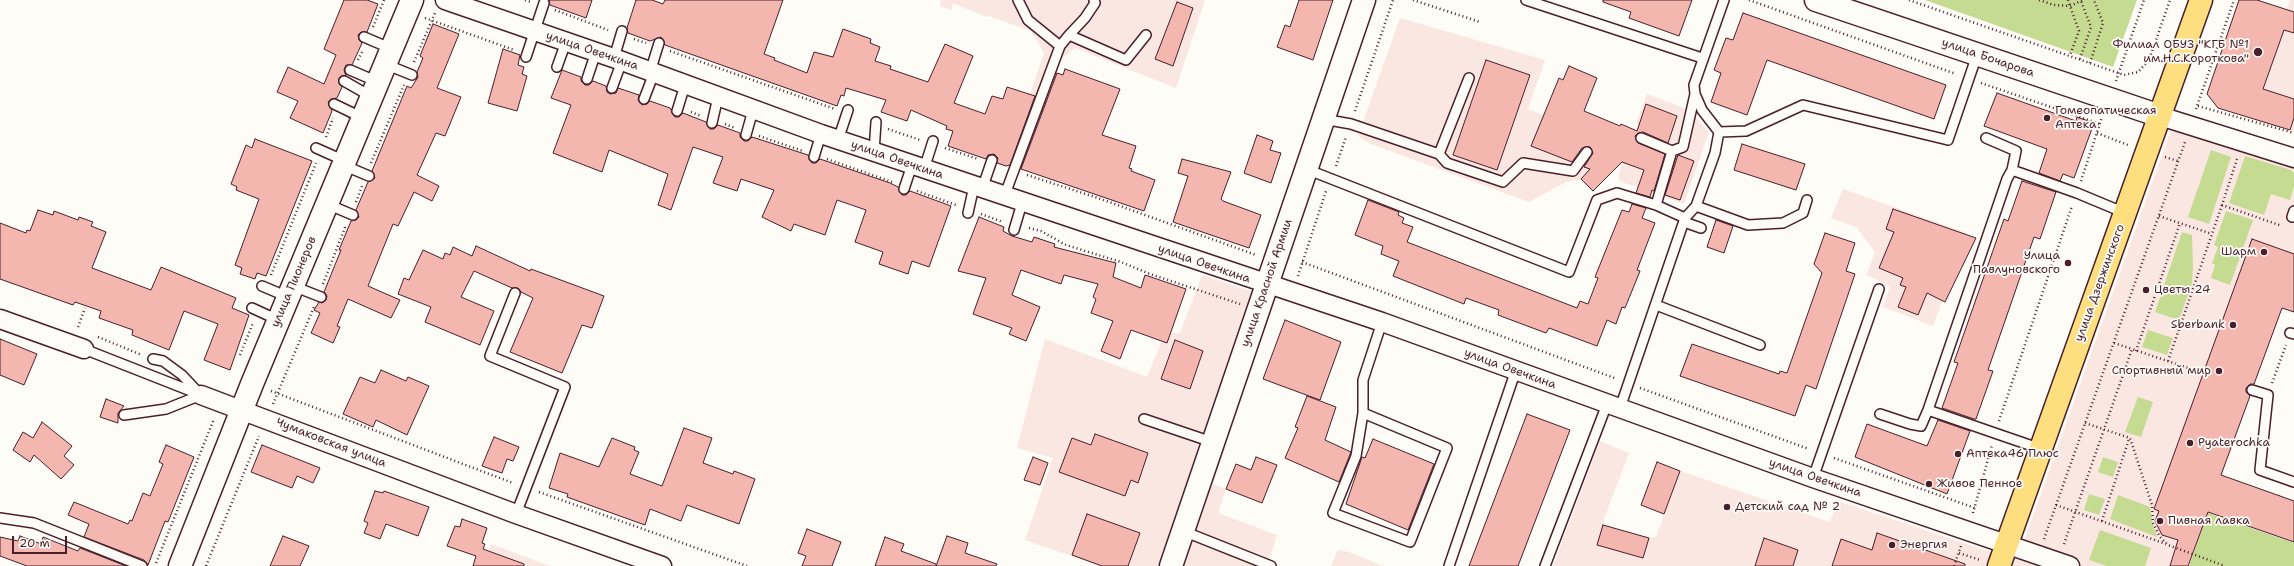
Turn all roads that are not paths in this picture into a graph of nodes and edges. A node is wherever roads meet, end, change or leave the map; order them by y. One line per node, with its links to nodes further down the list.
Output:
1 (446, 0): 11 (street, улица Овечкина)
2 (1018, 0): 18 (lane)
3 (1094, 0): 13 (lane)
4 (1364, 0): 43 (street, улица Красной Армии)
5 (1526, 0): 22 (lane)
6 (1724, 0): 22 (lane)
7 (1816, 0): 20 (street, улица Бочарова)
8 (2201, 0): 41 (main road, улица Дзержинского)
9 (544, 4): 11 (lane)
10 (410, 6): 27 (street, улица Пионеров)
11 (535, 31): 16 (street, улица Овечкина); 21 (lane)
12 (622, 33): 23 (lane)
13 (1069, 35): 14 (lane); 18 (lane)
14 (1146, 36)
15 (364, 37): 27 (lane)
16 (566, 42): 19 (street, улица Овечкина); 24 (lane)
17 (658, 45): 26 (lane)
18 (1060, 46): 68 (lane)
19 (596, 52): 23 (street, улица Овечкина); 30 (lane)
20 (1978, 53): 41 (street, улица Бочарова); 46 (lane)
21 (526, 55)
22 (1702, 58): 34 (lane)
23 (618, 60): 26 (street, улица Овечкина); 33 (lane)
24 (557, 68)
25 (350, 70): 27 (lane)
26 (652, 72): 32 (street, улица Овечкина); 36 (lane)
27 (382, 73): 28 (lane); 31 (lane); 42 (street, улица Пионеров)
28 (412, 75)
29 (1469, 78): 57 (lane)
30 (587, 79)
31 (344, 81)
32 (685, 84): 35 (street, улица Овечкина); 38 (lane)
33 (612, 88)
34 (1695, 94): 46 (lane); 54 (lane)
35 (718, 97): 39 (street, улица Овечкина); 44 (lane)
36 (644, 99)
37 (334, 104): 42 (lane)
38 (678, 109)
39 (754, 110): 47 (lane); 48 (street, улица Овечкина)
40 (847, 111): 51 (lane)
41 (2160, 116): 58 (street); 76 (main road, улица Дзержинского)
42 (363, 118): 61 (street, улица Пионеров)
43 (1324, 119): 57 (lane); 63 (street, улица Красной Армии)
44 (712, 122)
45 (876, 123): 55 (lane)
46 (1719, 132): 73 (lane)
47 (746, 133)
48 (821, 134): 51 (street, улица Овечкина); 59 (lane)
49 (1641, 138): 54 (lane)
50 (1986, 138): 64 (lane)
51 (838, 140): 55 (street, улица Овечкина)
52 (933, 142): 62 (lane)
53 (316, 148): 61 (lane)
54 (1672, 151): 72 (lane)
55 (874, 152): 62 (street, улица Овечкина)
56 (1587, 152): 57 (lane)
57 (1439, 154)
58 (2293, 155)
59 (814, 156)
60 (991, 162): 67 (lane)
61 (344, 163): 65 (lane); 71 (street, улица Пионеров)
62 (918, 167): 66 (lane); 67 (street, улица Овечкина)
63 (1306, 169): 72 (lane); 82 (street, улица Красной Армии)
64 (2012, 170): 76 (lane); 101 (lane)
65 (369, 176)
66 (904, 188)
67 (978, 188): 68 (street, улица Овечкина); 74 (lane)
68 (1004, 197): 70 (street, улица Овечкина)
69 (1808, 200): 73 (lane)
70 (1022, 203): 80 (lane); 82 (street, улица Овечкина)
71 (327, 204): 77 (lane); 85 (street, улица Пионеров)
72 (1656, 205): 79 (lane)
73 (1696, 206): 79 (lane)
74 (968, 211)
75 (2294, 211): 78 (lane)
76 (2125, 213): 107 (main road, улица Дзержинского)
77 (354, 215)
78 (2294, 218)
79 (1685, 220): 81 (lane); 88 (lane)
80 (1015, 228)
81 (1701, 228)
82 (1266, 284): 92 (street, улица Овечкина); 106 (street, улица Красной Армии)
83 (262, 286): 85 (lane)
84 (1879, 289): 108 (lane)
85 (291, 291): 87 (lane); 91 (street, улица Пионеров)
86 (515, 293): 110 (lane)
87 (321, 297)
88 (1656, 305): 94 (lane); 99 (lane)
89 (252, 308): 91 (lane)
90 (0, 319): 93 (street, Чумаковская улица)
91 (278, 320): 100 (street, улица Пионеров)
92 (1382, 322): 96 (street, улица Овечкина); 102 (lane)
93 (86, 339): 98 (lane, Чумаковская улица)
94 (1760, 345)
95 (153, 359): 98 (lane)
96 (1516, 370): 99 (street, улица Овечкина); 120 (lane)
97 (2252, 390): 109 (lane)
98 (201, 395): 100 (street, Чумаковская улица); 104 (lane)
99 (1614, 406): 108 (street, улица Овечкина); 121 (lane)
100 (242, 410): 110 (street, Чумаковская улица); 116 (street, улица Пионеров)
101 (1928, 410): 103 (lane); 107 (lane)
102 (1363, 412): 102 (lane)
103 (1880, 414)
104 (124, 415)
105 (1144, 419): 106 (lane)
106 (1212, 442): 112 (street, улица Красной Армии)
107 (2041, 450): 113 (main road, улица Дзержинского)
108 (1813, 478): 113 (street, улица Овечкина)
109 (2294, 482)
110 (516, 514): 117 (street, Чумаковская улица)
111 (0, 518): 115 (lane)
112 (1182, 531): 118 (street, улица Красной Армии); 119 (lane)
113 (2007, 544): 114 (street, улица Овечкина); 122 (main road, улица Дзержинского)
114 (2064, 564)
115 (142, 566)
116 (180, 566)
117 (662, 566)
118 (1171, 566)
119 (1271, 566)
120 (1449, 566)
121 (1545, 566)
122 (1999, 566)

